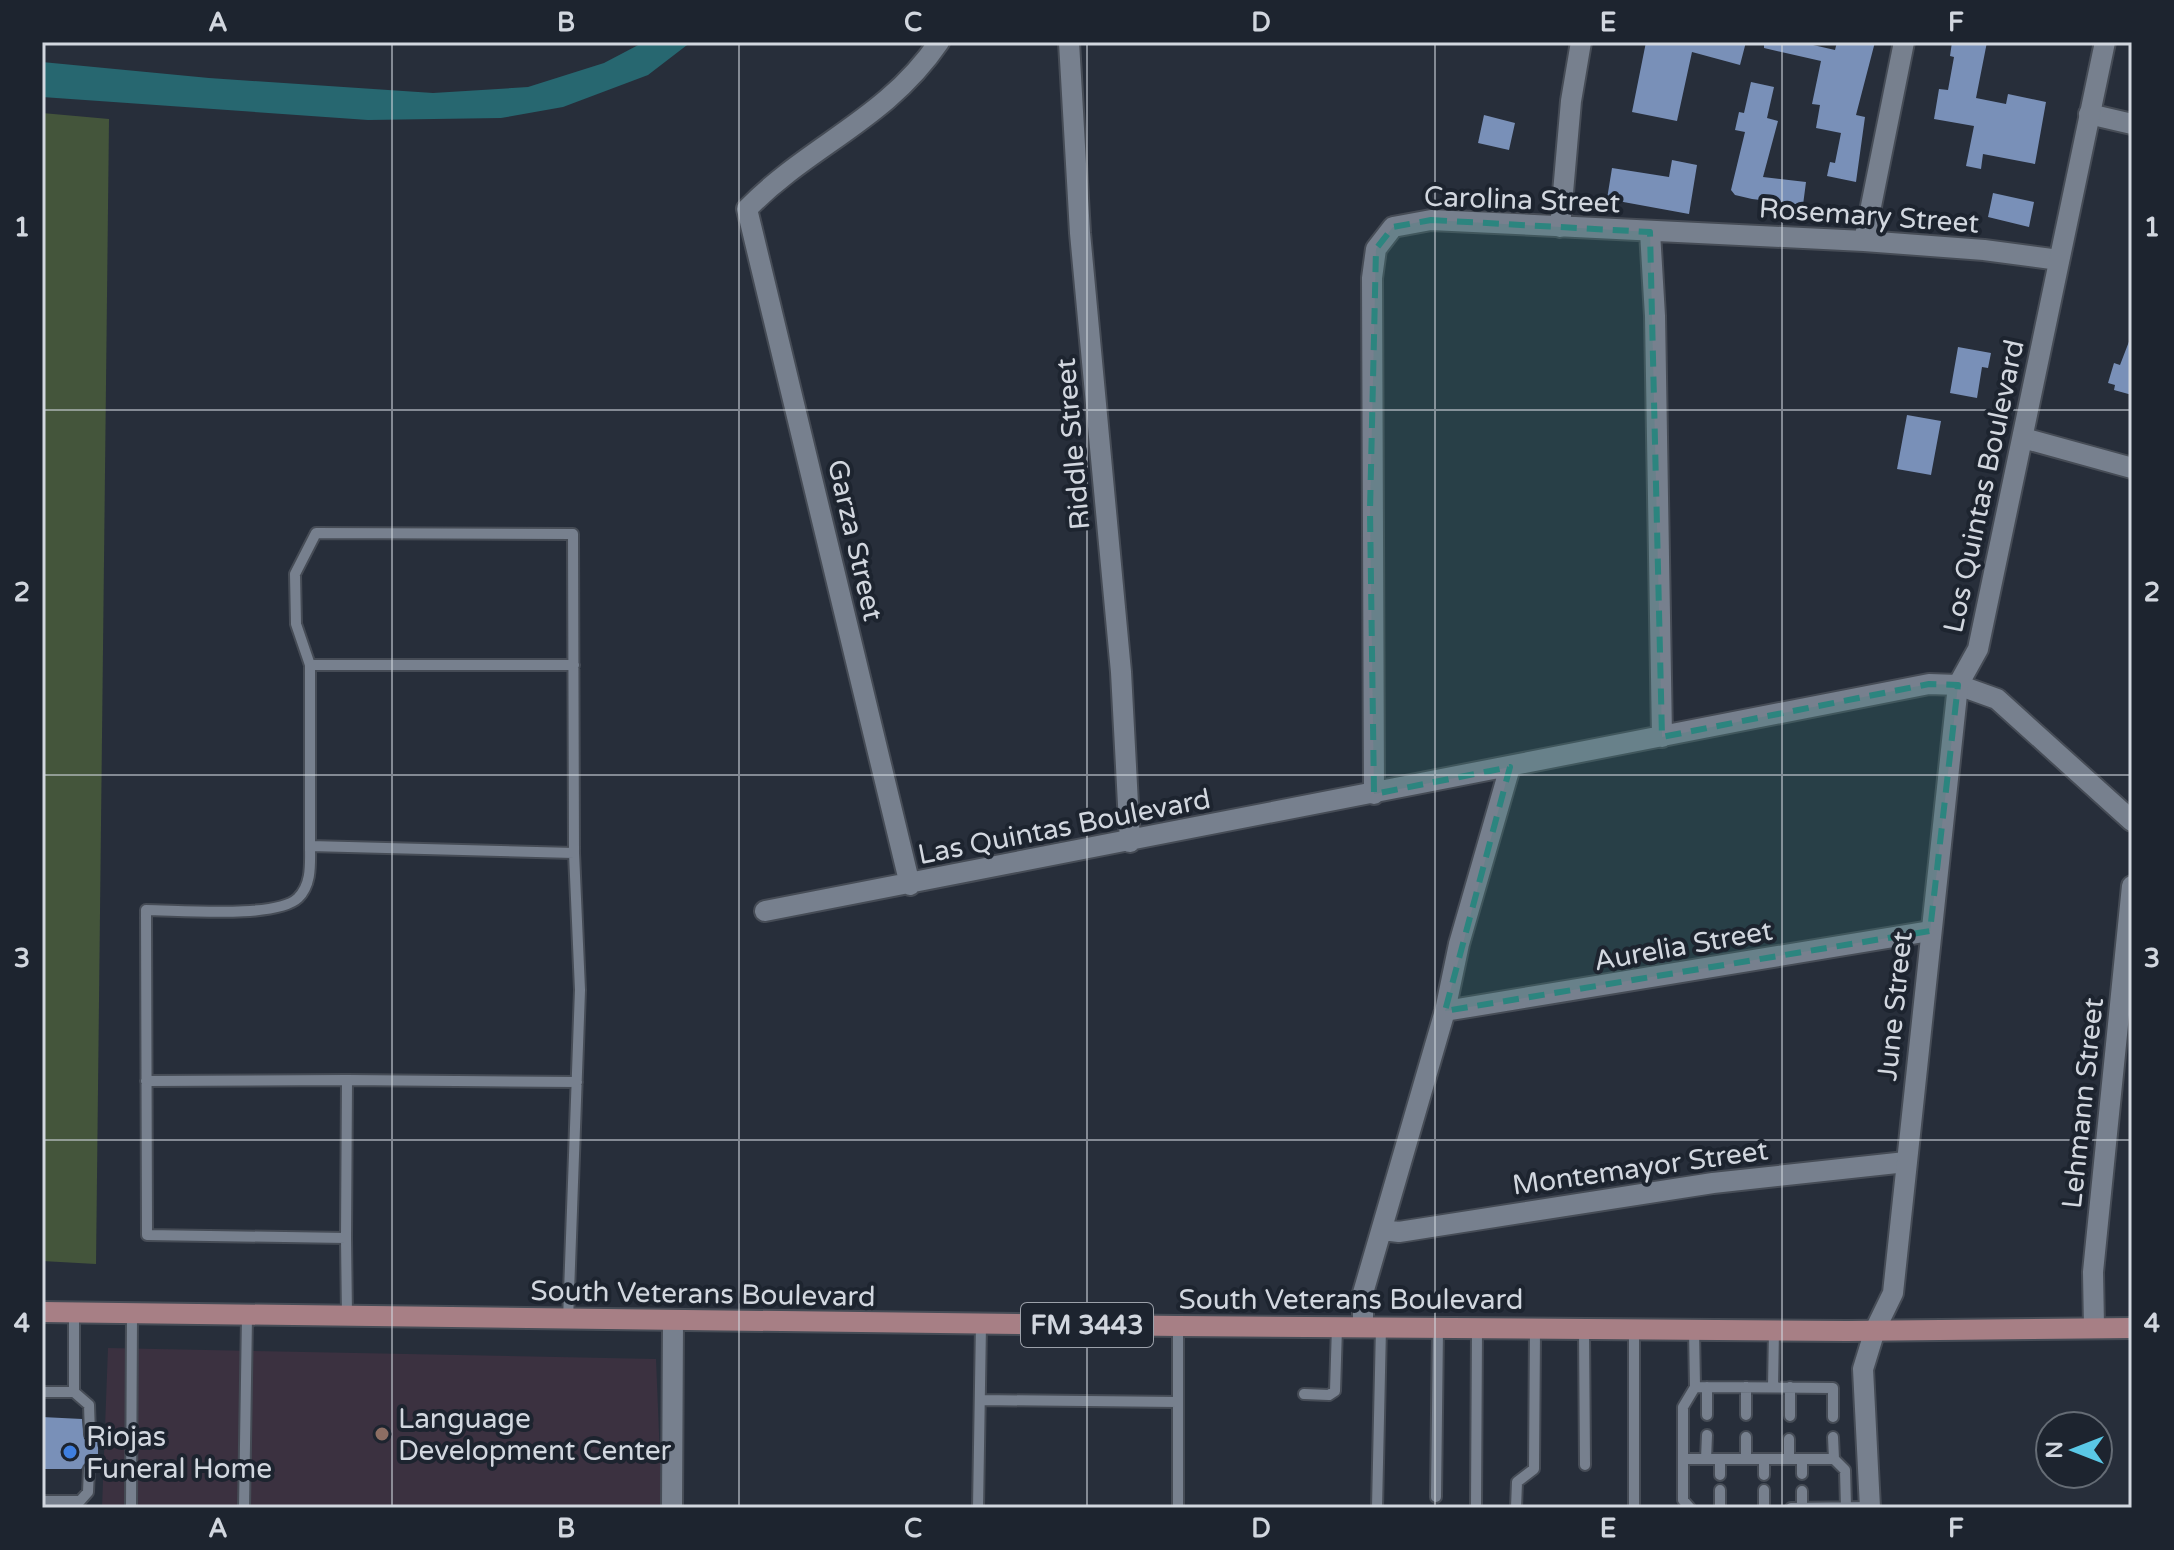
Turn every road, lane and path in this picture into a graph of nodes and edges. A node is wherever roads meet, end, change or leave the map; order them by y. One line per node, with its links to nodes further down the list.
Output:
1 (939, 42): 25 (street, Garza Street)
2 (1069, 42): 22 (street, Riddle Street)
3 (1581, 42): 8 (street)
4 (1904, 42): 11 (street)
5 (2105, 42): 6 (street, Los Quintas Boulevard)
6 (2089, 114): 7 (street); 12 (street, Los Quintas Boulevard)
7 (2132, 124)
8 (1560, 227): 9 (street, Carolina Street); 20 (street, Carolina Street)
9 (1650, 232): 10 (street, Carolina Street); 18 (street)
10 (1703, 234): 11 (street, Rosemary Street)
11 (1864, 241): 12 (street, Rosemary Street)
12 (2059, 260): 13 (street, Los Quintas Boulevard)
13 (2023, 438): 14 (street); 17 (street, Los Quintas Boulevard)
14 (2132, 468)
15 (310, 665): 16 (lane); 16 (lane); 23 (lane)
16 (574, 665): 24 (lane)
17 (1958, 685): 18 (street); 21 (street); 28 (street, June Street)
18 (1662, 737): 19 (street)
19 (1510, 767): 20 (street); 29 (street)
20 (1374, 794): 22 (street, Las Quintas Boulevard)
21 (2132, 821)
22 (1130, 842): 25 (street, Las Quintas Boulevard)
23 (310, 846): 24 (lane); 31 (lane)
24 (574, 853): 32 (lane)
25 (910, 885): 27 (street, Las Quintas Boulevard)
26 (2132, 886): 47 (street, Lehmann Street)
27 (765, 911)
28 (1930, 931): 29 (street, Aurelia Street); 33 (street, June Street)
29 (1445, 1011): 34 (street)
30 (347, 1080): 31 (lane); 32 (lane); 35 (lane)
31 (146, 1081): 35 (lane)
32 (577, 1082): 41 (lane)
33 (1906, 1162): 34 (street, Montemayor Street); 56 (street, June Street)
34 (1383, 1230): 46 (street)
35 (346, 1238): 40 (lane)
36 (42, 1312): 37 (main road, South Veterans Boulevard / FM 3443)
37 (74, 1313): 38 (main road, South Veterans Boulevard / FM 3443); 63 (lane)
38 (132, 1314): 39 (main road, South Veterans Boulevard / FM 3443); 96 (lane)
39 (247, 1316): 40 (main road, South Veterans Boulevard / FM 3443); 97 (lane)
40 (347, 1317): 41 (main road, South Veterans Boulevard / FM 3443)
41 (568, 1320): 42 (main road, South Veterans Boulevard / FM 3443)
42 (673, 1321): 43 (main road, South Veterans Boulevard / FM 3443); 98 (street)
43 (981, 1324): 44 (main road, South Veterans Boulevard / FM 3443); 65 (lane)
44 (1178, 1326): 45 (main road, South Veterans Boulevard / FM 3443); 66 (lane)
45 (1337, 1327): 46 (main road, South Veterans Boulevard / FM 3443); 64 (lane)
46 (1372, 1327): 48 (main road, South Veterans Boulevard / FM 3443); 101 (lane)
47 (2094, 1327): 50 (main road, South Veterans Boulevard / FM 3443); 56 (main road, South Veterans Boulevard / FM 3443)
48 (1438, 1328): 49 (main road, South Veterans Boulevard / FM 3443); 92 (lane)
49 (1477, 1328): 51 (main road, South Veterans Boulevard / FM 3443); 102 (lane)
50 (2132, 1328)
51 (1535, 1329): 52 (main road, South Veterans Boulevard / FM 3443); 103 (lane)
52 (1584, 1329): 53 (main road, South Veterans Boulevard / FM 3443); 84 (lane)
53 (1634, 1330): 54 (main road, South Veterans Boulevard / FM 3443); 104 (lane)
54 (1694, 1330): 55 (main road, South Veterans Boulevard / FM 3443); 57 (lane)
55 (1774, 1330): 56 (main road, South Veterans Boulevard / FM 3443); 60 (lane)
56 (1875, 1330): 95 (street, June Street)
57 (1695, 1387): 58 (lane); 76 (lane)
58 (1707, 1387): 59 (lane); 67 (lane)
59 (1746, 1387): 60 (lane); 68 (lane)
60 (1773, 1387): 61 (lane)
61 (1790, 1387): 69 (lane); 70 (lane)
62 (42, 1392): 63 (lane)
63 (74, 1392): 71 (lane)
64 (1304, 1394)
65 (980, 1400): 66 (lane); 99 (lane)
66 (1178, 1402): 100 (lane)
67 (1707, 1415)
68 (1746, 1415)
69 (1790, 1416)
70 (1833, 1417)
71 (90, 1434)
72 (1707, 1435): 77 (lane)
73 (1746, 1437): 79 (lane)
74 (1833, 1437): 83 (lane)
75 (1789, 1439): 81 (lane)
76 (1683, 1459): 77 (lane); 105 (lane)
77 (1706, 1459): 78 (lane)
78 (1720, 1459): 79 (lane); 87 (lane)
79 (1746, 1459): 80 (lane)
80 (1764, 1459): 81 (lane); 88 (lane)
81 (1789, 1459): 82 (lane)
82 (1802, 1459): 83 (lane); 86 (lane)
83 (1834, 1459): 94 (lane)
84 (1585, 1465)
85 (89, 1469): 93 (lane)
86 (1802, 1474)
87 (1720, 1475)
88 (1764, 1475)
89 (1720, 1490): 106 (lane)
90 (1764, 1490): 107 (lane)
91 (1802, 1491): 109 (lane)
92 (1436, 1497)
93 (42, 1501)
94 (1846, 1507): 95 (lane); 109 (lane)
95 (1870, 1507)
96 (131, 1508)
97 (244, 1508)
98 (672, 1508)
99 (978, 1508)
100 (1178, 1508)
101 (1377, 1508)
102 (1476, 1508)
103 (1516, 1508)
104 (1634, 1508)
105 (1690, 1508)
106 (1720, 1508)
107 (1764, 1508)
108 (1791, 1508): 109 (lane)
109 (1802, 1508)

